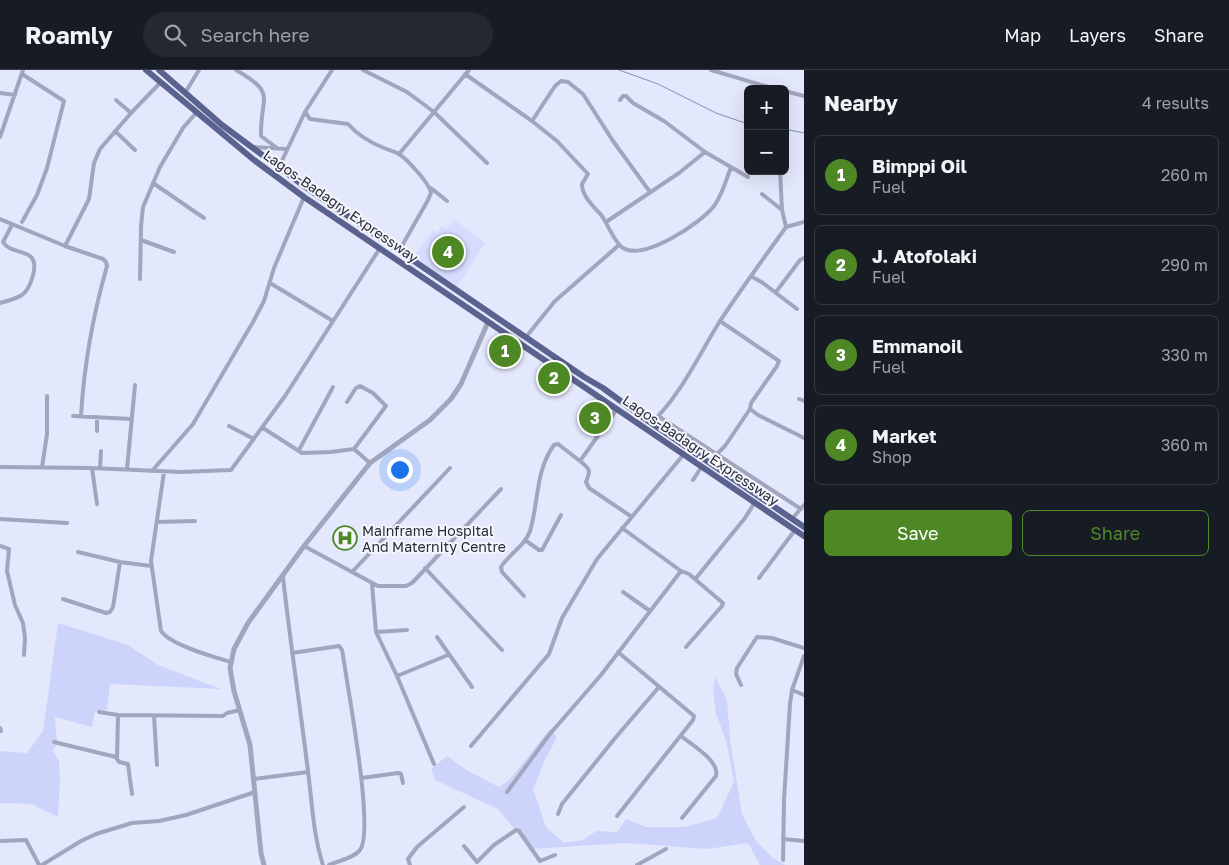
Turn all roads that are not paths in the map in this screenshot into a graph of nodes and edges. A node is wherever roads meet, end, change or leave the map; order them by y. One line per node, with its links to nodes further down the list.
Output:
1 (146, 70): 11 (highway, Lagos-Badagry Expressway)
2 (159, 70): 15 (highway, Lagos-Badagry Expressway)
3 (199, 70): 15 (street)
4 (236, 70): 28 (street)
5 (332, 70): 20 (street)
6 (363, 70): 21 (street)
7 (469, 70): 10 (street)
8 (711, 70): 12 (street)
9 (23, 72): 16 (street); 47 (street)
10 (465, 74): 21 (street); 24 (street)
11 (160, 83): 22 (street); 23 (highway, Lagos-Badagry Expressway)
12 (762, 85)
13 (789, 92): 17 (street)
14 (0, 93): 16 (street)
15 (185, 93): 27 (highway, Lagos-Badagry Expressway)
16 (15, 95): 26 (street)
17 (804, 96)
18 (116, 100): 22 (street)
19 (620, 100): 31 (street)
20 (304, 112): 29 (street); 32 (street)
21 (434, 112): 32 (street); 33 (street)
22 (131, 113): 25 (street)
23 (196, 113): 38 (street); 42 (highway, Lagos-Badagry Expressway)
24 (532, 121): 40 (street); 48 (street)
25 (115, 131): 30 (street); 56 (street)
26 (0, 137)
27 (251, 147): 28 (street); 34 (highway, Lagos-Badagry Expressway)
28 (277, 148): 29 (street)
29 (286, 149): 34 (street)
30 (135, 150)
31 (706, 152): 35 (street); 40 (street)
32 (399, 154): 39 (street)
33 (487, 163)
34 (279, 167): 52 (highway, Lagos-Badagry Expressway)
35 (731, 167): 37 (street); 55 (street)
36 (780, 175): 44 (street)
37 (748, 177)
38 (153, 183): 45 (street); 54 (street)
39 (428, 186): 43 (street); 59 (street)
40 (650, 192): 48 (street)
41 (762, 194): 44 (street)
42 (304, 197): 53 (highway, Lagos-Badagry Expressway); 63 (street)
43 (447, 201)
44 (782, 210): 51 (street)
45 (204, 218)
46 (0, 219): 50 (street)
47 (22, 222)
48 (606, 222): 55 (street)
49 (804, 222): 51 (street)
50 (12, 224): 56 (street); 65 (street)
51 (786, 226): 61 (street)
52 (370, 230): 53 (highway); 59 (highway, Lagos-Badagry Expressway)
53 (366, 239): 57 (highway, Lagos-Badagry Expressway)
54 (141, 240): 58 (street); 62 (street)
55 (620, 245): 70 (street)
56 (65, 246): 82 (street)
57 (380, 248): 67 (street); 69 (highway, Lagos-Badagry Expressway)
58 (174, 252)
59 (399, 252): 70 (highway, Lagos-Badagry Expressway)
60 (804, 258): 64 (street)
61 (751, 276): 64 (street); 68 (street)
62 (140, 279)
63 (270, 283): 67 (street); 108 (street)
64 (776, 292): 66 (street)
65 (0, 303)
66 (797, 309)
67 (333, 321): 88 (street)
68 (720, 321): 80 (street); 83 (street)
69 (488, 322): 74 (highway, Lagos-Badagry Expressway); 100 (street)
70 (526, 337): 73 (highway, Lagos-Badagry Expressway)
71 (134, 385): 85 (street)
72 (333, 387): 93 (street)
73 (603, 388): 74 (highway); 86 (highway, Lagos-Badagry Expressway)
74 (597, 395): 79 (highway, Lagos-Badagry Expressway)
75 (46, 396): 103 (street)
76 (799, 399): 77 (street)
77 (804, 401)
78 (347, 402): 92 (street)
79 (617, 409): 96 (highway, Lagos-Badagry Expressway); 99 (street)
80 (750, 409): 90 (street); 97 (street)
81 (72, 416): 82 (street)
82 (80, 416): 84 (street)
83 (658, 416): 86 (street); 94 (street)
84 (98, 417): 85 (street); 89 (street)
85 (131, 419): 107 (street)
86 (651, 423): 98 (highway, Lagos-Badagry Expressway)
87 (229, 426): 91 (street)
88 (262, 428): 91 (street); 93 (street)
89 (97, 431)
90 (804, 438)
91 (254, 439): 109 (street)
92 (354, 449): 93 (street); 100 (street)
93 (299, 450)
94 (711, 450): 97 (street); 98 (street)
95 (101, 451): 105 (street)
96 (684, 454): 101 (highway, Lagos-Badagry Expressway); 116 (street)
97 (717, 454): 114 (street)
98 (704, 459): 118 (highway, Lagos-Badagry Expressway)
99 (580, 461): 116 (street); 126 (street)
100 (370, 463): 128 (street)
101 (702, 466): 110 (street); 112 (highway, Lagos-Badagry Expressway)
102 (0, 467): 103 (street)
103 (42, 467): 104 (street)
104 (92, 468): 105 (street); 113 (street)
105 (100, 468): 107 (street)
106 (450, 468): 133 (street)
107 (127, 469): 108 (street)
108 (152, 471): 109 (street)
109 (164, 472): 119 (street)
110 (693, 480)
111 (501, 489): 132 (street)
112 (755, 502): 124 (highway, Lagos-Badagry Expressway); 136 (street)
113 (97, 504)
114 (803, 507): 118 (street)
115 (561, 515): 126 (street)
116 (632, 517): 123 (street)
117 (0, 519): 121 (street)
118 (792, 519): 122 (highway, Lagos-Badagry Expressway)
119 (157, 522): 120 (street); 131 (street)
120 (195, 522)
121 (67, 523)
122 (804, 527)
123 (622, 528): 134 (street); 167 (street)
124 (795, 530): 125 (highway, Lagos-Badagry Expressway); 137 (street)
125 (804, 536)
126 (525, 540): 140 (street)
127 (0, 546): 151 (street)
128 (304, 546): 133 (street); 135 (street)
129 (78, 552): 130 (street)
130 (120, 562): 131 (street); 141 (street)
131 (152, 566): 154 (street)
132 (425, 568): 138 (street); 148 (street)
133 (353, 571): 138 (street)
134 (681, 571): 136 (street); 142 (street)
135 (283, 577): 150 (street); 154 (street)
136 (696, 578): 146 (street)
137 (759, 578)
138 (372, 584): 144 (street)
139 (622, 592): 142 (street)
140 (524, 596)
141 (63, 600)
142 (650, 611): 149 (street)
143 (407, 630): 144 (street)
144 (376, 632): 155 (street)
145 (437, 638): 152 (street)
146 (686, 647)
147 (804, 648): 156 (street)
148 (502, 650)
149 (618, 652): 158 (street); 176 (street)
150 (292, 653): 171 (street); 172 (street)
151 (24, 655)
152 (448, 655): 155 (street); 157 (street)
153 (804, 656): 159 (street)
154 (231, 662): 161 (street)
155 (397, 676): 169 (street)
156 (741, 685)
157 (472, 687)
158 (659, 687): 165 (street); 179 (street)
159 (792, 690): 160 (street); 182 (street)
160 (804, 695)
161 (240, 710): 164 (street); 173 (street)
162 (99, 712): 163 (street)
163 (118, 715): 164 (street); 168 (street)
164 (154, 716): 170 (street)
165 (681, 736): 180 (street); 181 (street)
166 (54, 742): 168 (street)
167 (471, 746)
168 (116, 757): 177 (street)
169 (434, 764)
170 (157, 765)
171 (308, 772): 173 (street); 192 (street)
172 (362, 778): 174 (street); 193 (street)
173 (254, 779): 175 (street)
174 (403, 783)
175 (255, 792): 190 (street); 191 (street)
176 (507, 792)
177 (132, 794)
178 (464, 807): 194 (street)
179 (558, 814)
180 (617, 816)
181 (682, 818)
182 (783, 839): 184 (street); 188 (street)
183 (0, 841): 190 (street)
184 (804, 841)
185 (464, 846): 189 (street)
186 (666, 849): 195 (street)
187 (555, 855): 189 (street)
188 (783, 860)
189 (478, 864)
190 (41, 865)
191 (264, 865)
192 (323, 865)
193 (329, 865)
194 (410, 865)
195 (637, 865)

